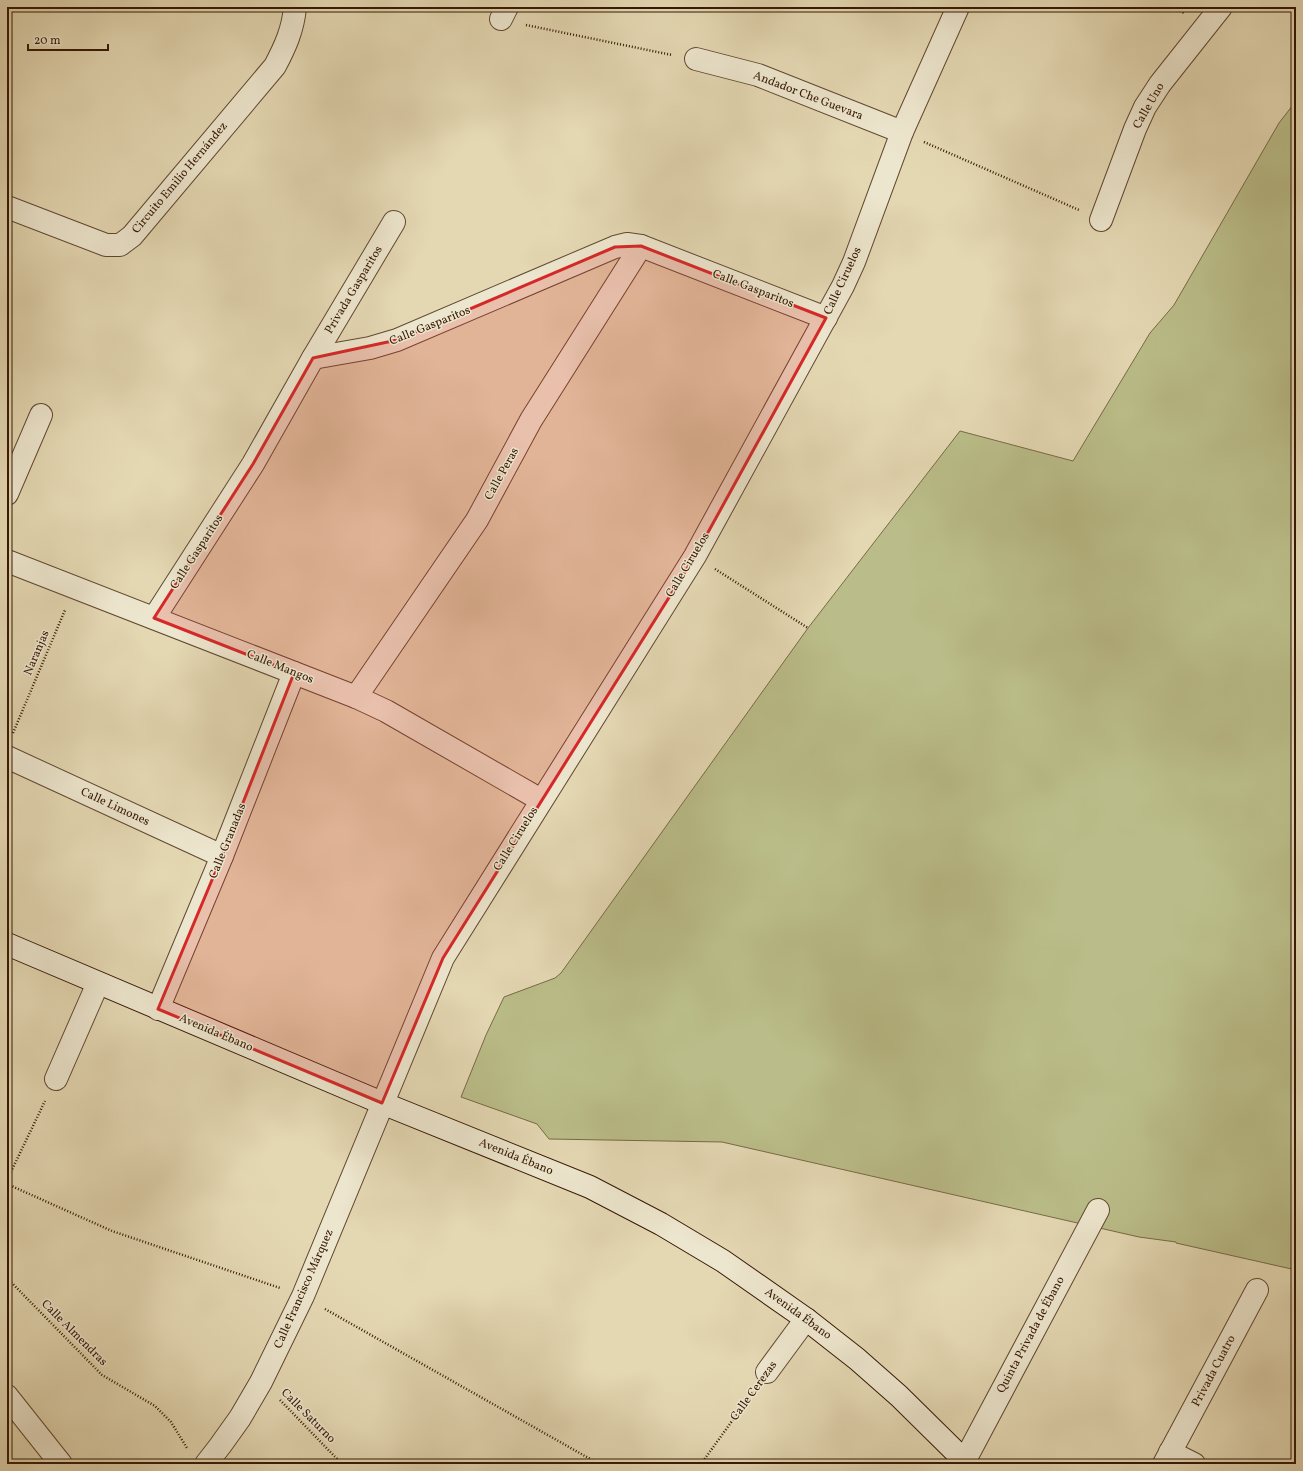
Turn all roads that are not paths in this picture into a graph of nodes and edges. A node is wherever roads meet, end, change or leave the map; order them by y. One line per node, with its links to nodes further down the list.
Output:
1 (295, 7): 6 (street, Circuito Emilio Hernández)
2 (958, 7): 5 (street, Calle Ciruelos)
3 (1221, 7): 7 (street, Calle Uno)
4 (696, 59): 5 (street, Andador Che Guevara)
5 (902, 132): 10 (street, Calle Ciruelos)
6 (7, 208)
7 (1101, 220)
8 (394, 222): 11 (street, Privada Gasparitos)
9 (641, 246): 10 (street, Calle Gasparitos); 11 (street, Calle Gasparitos); 17 (street, Calle Peras)
10 (826, 318): 19 (street, Calle Ciruelos)
11 (313, 358): 15 (street, Calle Gasparitos)
12 (41, 415): 13 (street)
13 (7, 494)
14 (7, 561): 15 (street, Calle Mangos)
15 (154, 618): 16 (street, Calle Mangos)
16 (294, 673): 17 (street, Calle Mangos); 20 (street, Calle Granadas)
17 (356, 697): 19 (street, Calle Mangos)
18 (7, 757): 20 (street, Calle Limones)
19 (541, 800): 25 (street, Calle Ciruelos)
20 (222, 856): 23 (street, Calle Granadas)
21 (7, 944): 22 (street, Avenida Ébano)
22 (98, 983): 23 (street, Avenida Ébano); 24 (street)
23 (158, 1009): 25 (street, Avenida Ébano)
24 (56, 1079)
25 (382, 1103): 28 (street, Avenida Ébano); 31 (street, Calle Francisco Márquez)
26 (1098, 1210): 33 (street, Quinta Privada de Ébano)
27 (1257, 1290): 32 (street, Privada Cuatro)
28 (806, 1319): 29 (street, Calle Cerezas); 33 (street, Avenida Ébano)
29 (767, 1372)
30 (7, 1396): 34 (street)
31 (197, 1458)
32 (1167, 1458): 35 (street)
33 (966, 1462)
34 (61, 1464)
35 (1194, 1464)

